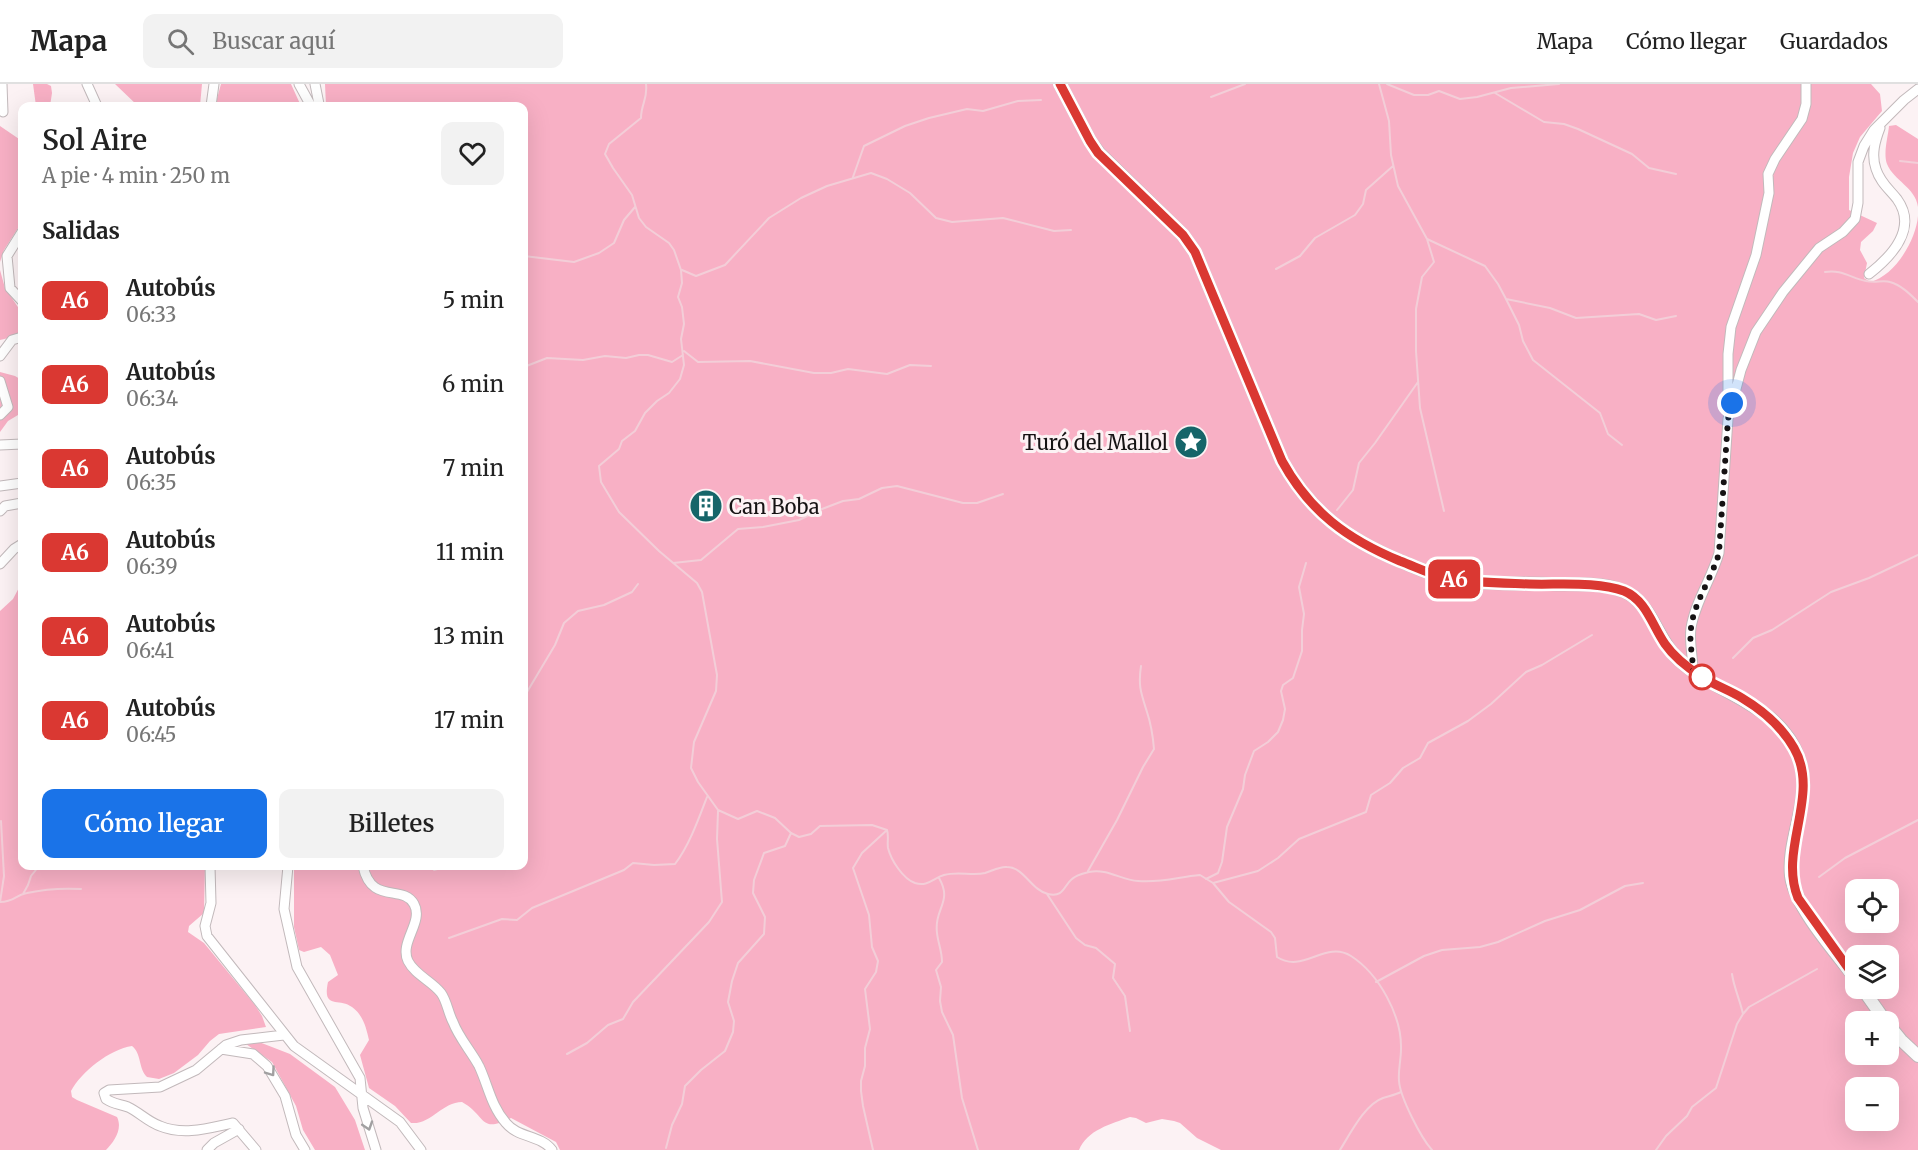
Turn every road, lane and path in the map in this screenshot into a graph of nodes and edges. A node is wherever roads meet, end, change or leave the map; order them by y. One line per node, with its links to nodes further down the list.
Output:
1 (2, 84): 13 (street)
2 (87, 84): 9 (street)
3 (214, 84): 10 (street)
4 (299, 84): 11 (street)
5 (315, 84): 12 (street)
6 (1060, 84): 31 (main road)
7 (1806, 84): 22 (street)
8 (1918, 89): 14 (street)
9 (95, 102)
10 (212, 102)
11 (309, 102)
12 (319, 102)
13 (3, 112)
14 (1882, 123): 16 (street); 22 (street)
15 (18, 238): 17 (street)
16 (1869, 274)
17 (18, 297)
18 (18, 338): 19 (street)
19 (0, 356)
20 (0, 381): 21 (street)
21 (0, 415)
22 (1728, 419): 31 (street)
23 (18, 444): 24 (street)
24 (0, 445)
25 (18, 484): 26 (street)
26 (0, 486)
27 (18, 504): 28 (street)
28 (0, 511)
29 (18, 547): 30 (street)
30 (0, 564)
31 (1693, 671): 35 (main road)
32 (210, 870): 36 (street)
33 (288, 870): 40 (street)
34 (364, 870): 47 (street)
35 (1845, 964)
36 (284, 1035): 38 (street); 40 (street)
37 (1899, 1038): 39 (main road)
38 (221, 1049): 41 (street); 44 (street, one-way to 44)
39 (1918, 1056)
40 (363, 1099): 45 (street, one-way to 45); 46 (street)
41 (238, 1129): 42 (street); 43 (street)
42 (207, 1150)
43 (256, 1150)
44 (305, 1150)
45 (376, 1150)
46 (421, 1150)
47 (552, 1150)

